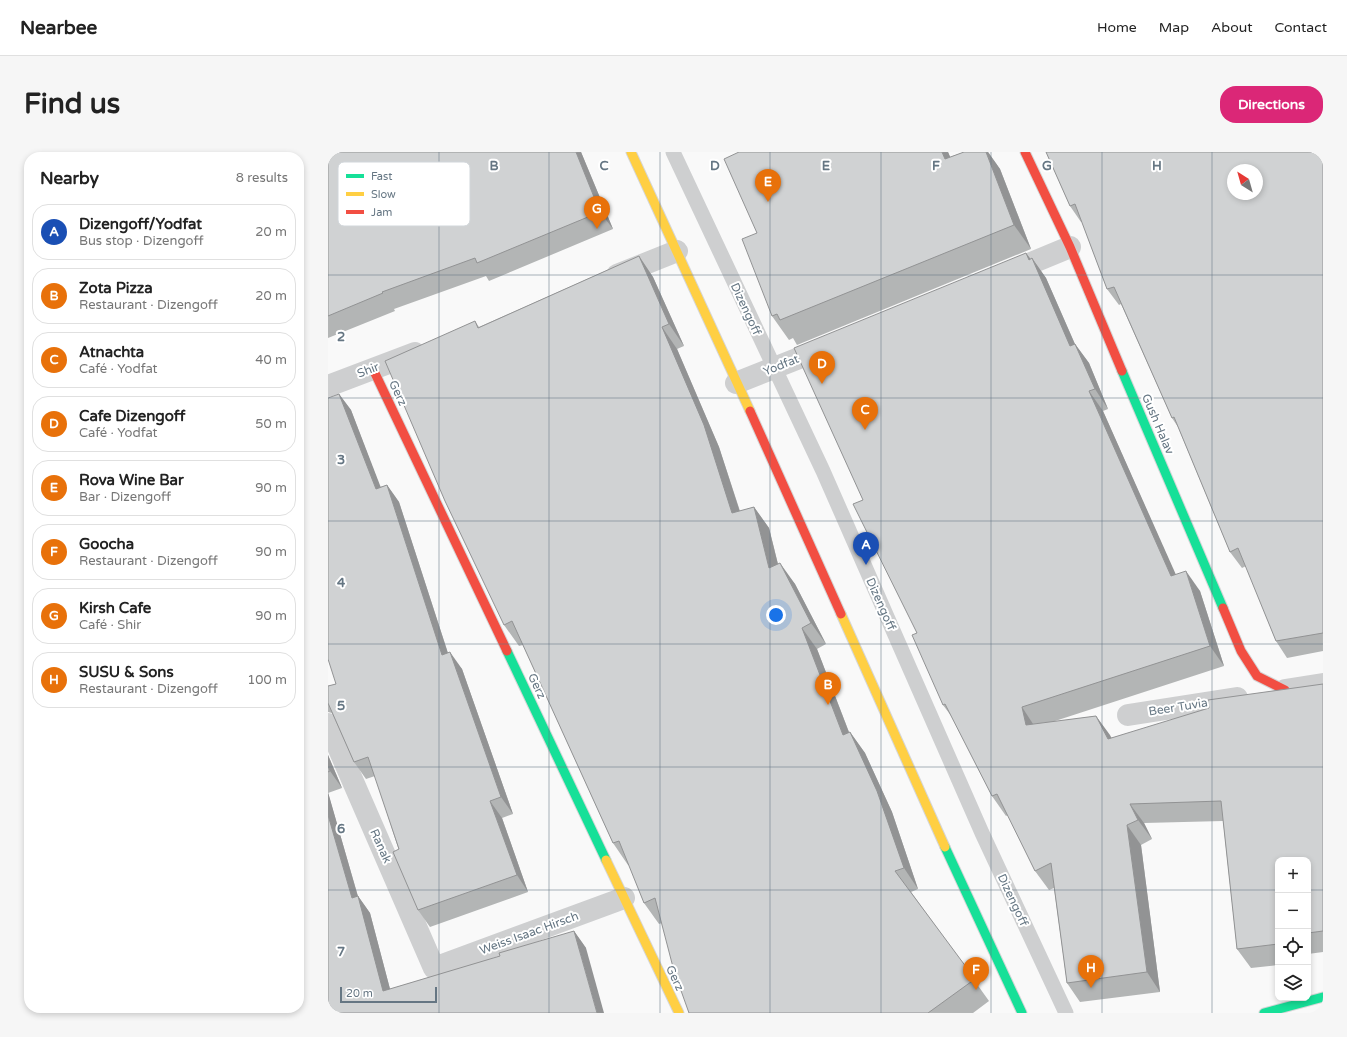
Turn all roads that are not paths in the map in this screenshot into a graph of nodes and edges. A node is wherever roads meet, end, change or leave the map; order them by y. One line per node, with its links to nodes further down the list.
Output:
1 (631, 152): 5 (street)
2 (673, 152): 10 (lane, Dizengoff)
3 (1025, 152): 4 (street, Gush Halav)
4 (1070, 247): 6 (street); 15 (street, Gush Halav)
5 (677, 251): 7 (street); 12 (street)
6 (991, 280)
7 (600, 281)
8 (846, 338): 10 (street, Yodfat)
9 (432, 346): 11 (street, Shir)
10 (774, 368): 12 (street, Yodfat); 23 (lane, Dizengoff)
11 (373, 369): 13 (street, Shir); 18 (street, Gerz)
12 (736, 383): 22 (street)
13 (328, 386)
14 (1323, 684): 15 (street, Beer Tuvia)
15 (1285, 690): 16 (street, Beer Tuvia)
16 (1128, 715)
17 (328, 724): 19 (street, Ranak)
18 (624, 898): 19 (street, Weiss Isaac Hirsch); 21 (street, Gerz)
19 (434, 968)
20 (1323, 997): 24 (street)
21 (679, 1013)
22 (1022, 1013)
23 (1066, 1013)
24 (1264, 1013)

